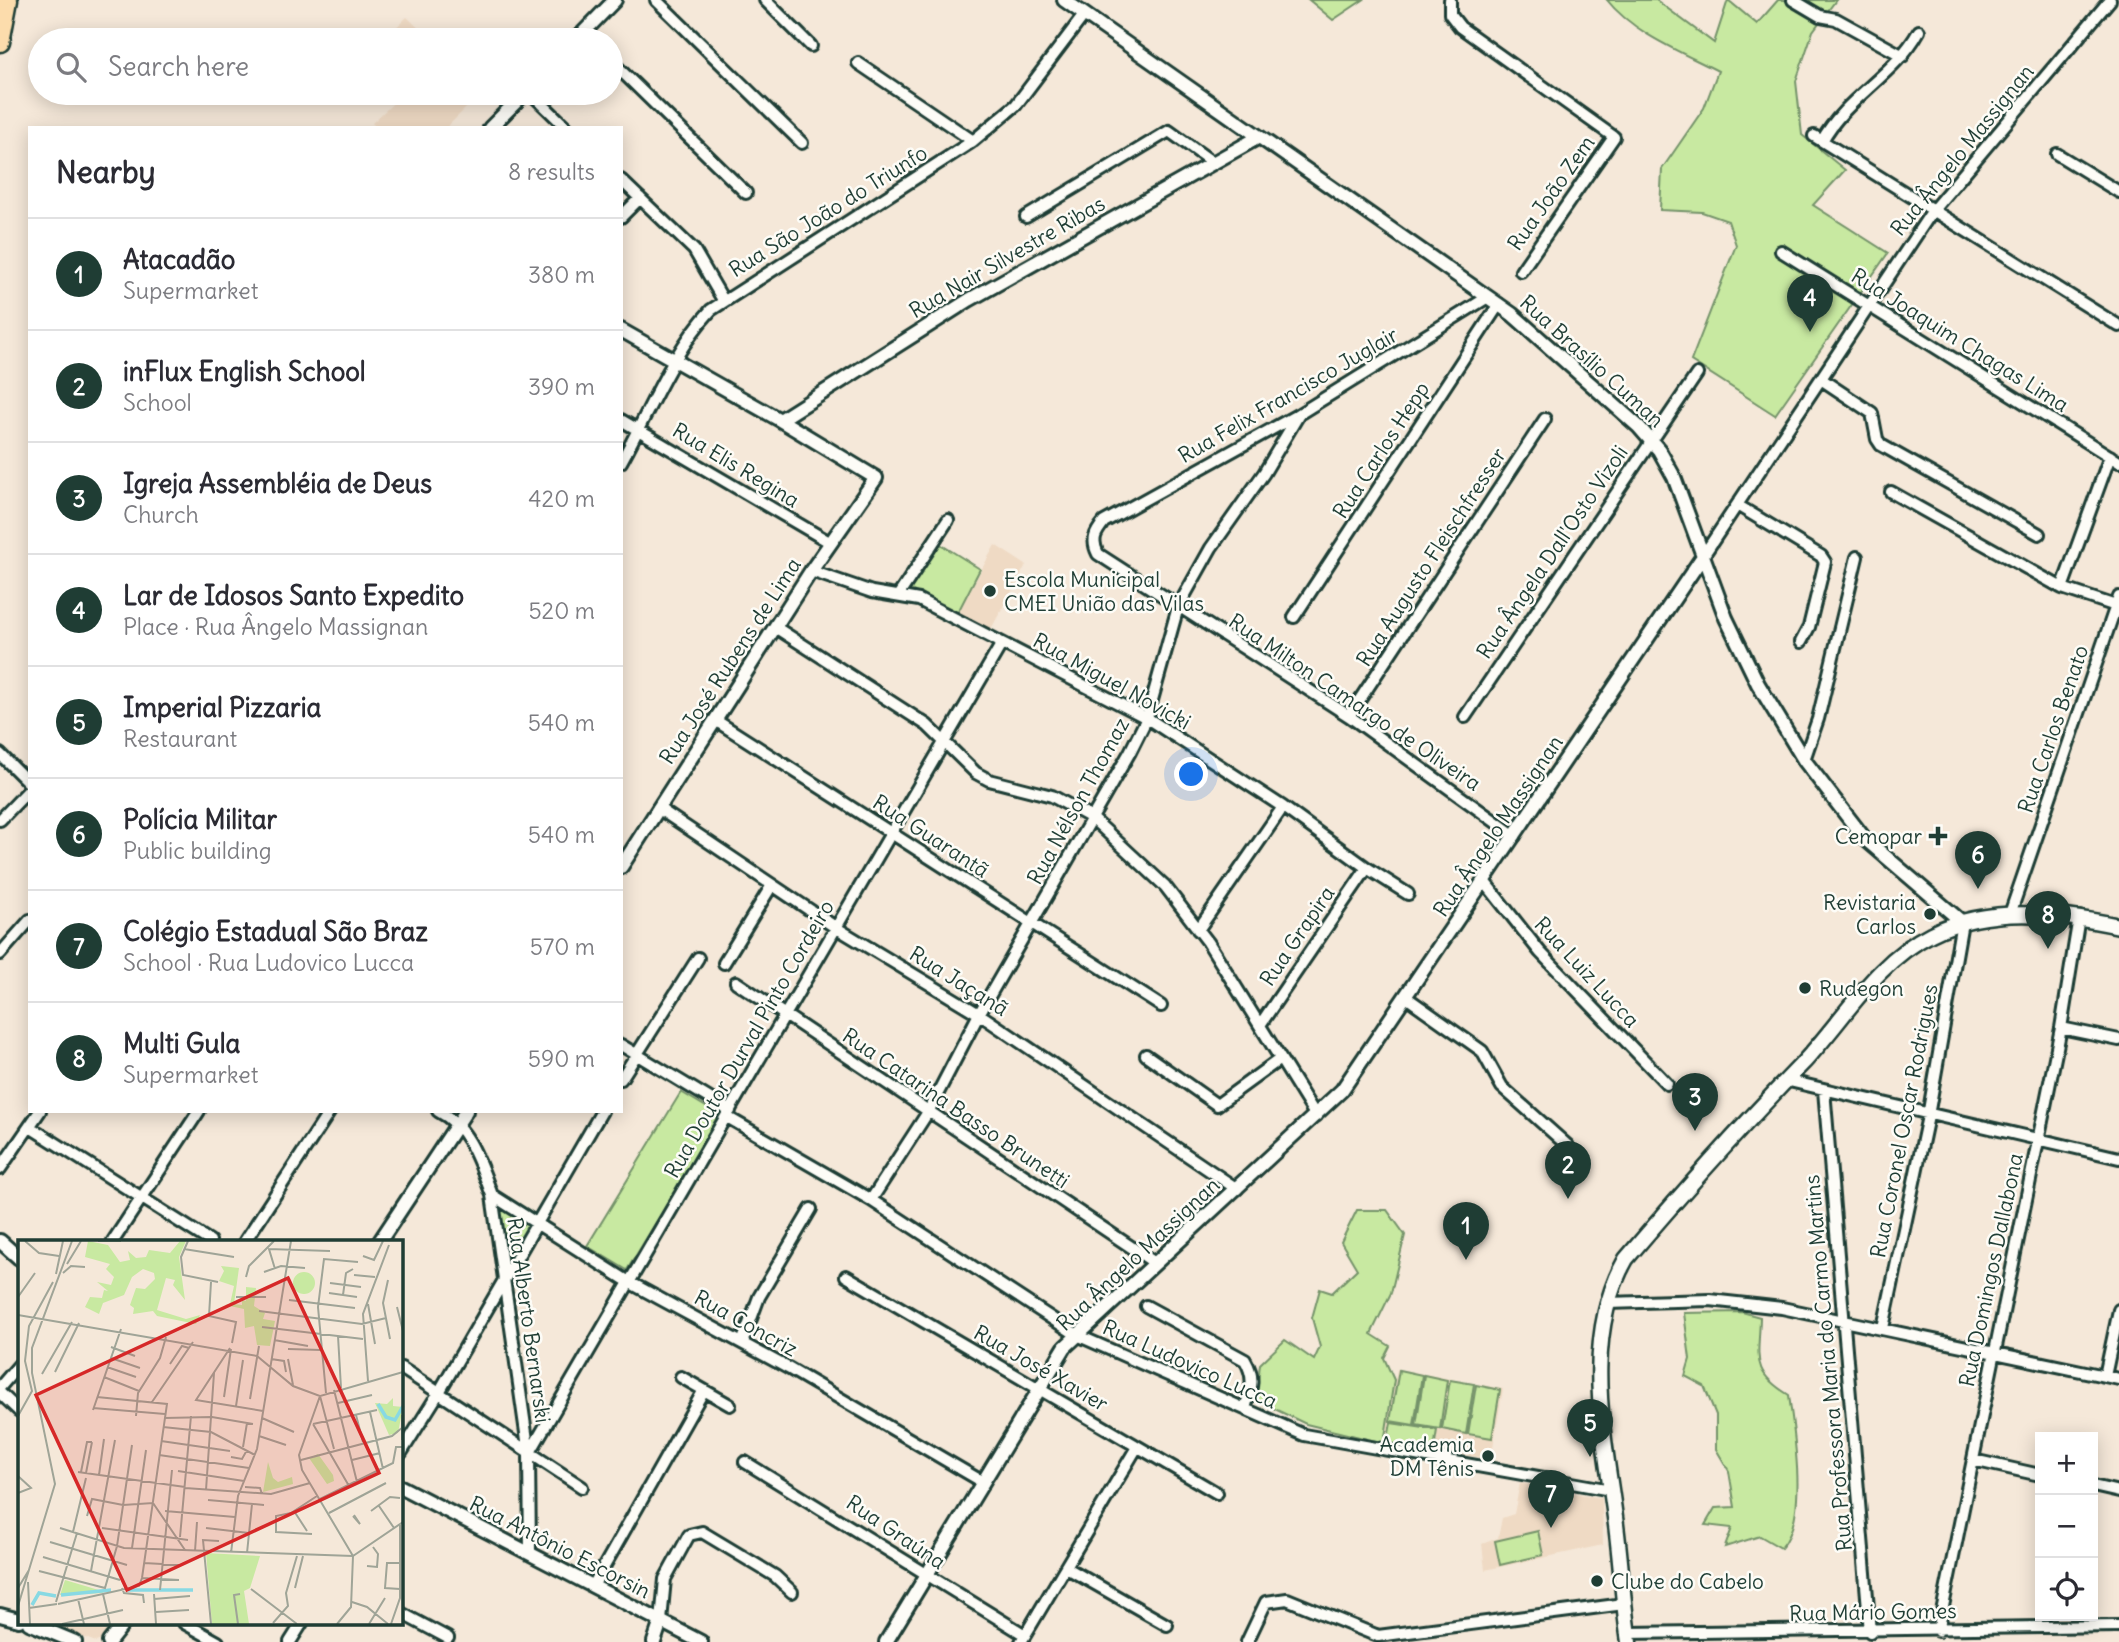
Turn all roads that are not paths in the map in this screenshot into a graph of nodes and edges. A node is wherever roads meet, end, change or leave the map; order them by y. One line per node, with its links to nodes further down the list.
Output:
1 (8, 0): 12 (highway)
2 (615, 0): 10 (street)
3 (656, 0): 23 (street)
4 (765, 0): 13 (street)
5 (1064, 0): 9 (street, Rua Brasílio Cuman)
6 (1450, 0): 34 (street, Rua João Zem)
7 (1793, 0): 14 (street)
8 (2110, 0): 30 (street, Rua Ângelo Massignan)
9 (1084, 15): 21 (street, Rua Brasílio Cuman); 22 (street, Rua São João do Triunfo)
10 (591, 28)
11 (1919, 31): 14 (street)
12 (0, 42)
13 (811, 46)
14 (1903, 56): 30 (street)
15 (858, 63): 22 (street)
16 (623, 73): 28 (street)
17 (513, 105): 19 (street)
18 (543, 105): 20 (street)
19 (492, 126)
20 (565, 126)
21 (1259, 137): 25 (street, Rua Nair Silvestre Ribas); 36 (street, Rua Brasílio Cuman)
22 (974, 141): 35 (street, Rua São João do Triunfo)
23 (802, 143)
24 (2057, 154): 27 (street)
25 (1212, 162): 32 (street); 45 (street, Rua Nair Silvestre Ribas)
26 (623, 182): 29 (street)
27 (2119, 192)
28 (746, 193)
29 (640, 198): 31 (street); 35 (street)
30 (1933, 210): 37 (street, Rua Ângelo Massignan); 38 (street)
31 (623, 215)
32 (1026, 217)
33 (1781, 251): 37 (street, Rua Joaquim Chagas Lima)
34 (1521, 271)
35 (723, 300): 40 (street, Rua São João do Triunfo)
36 (1493, 300): 43 (street, Rua Felix Francisco Juglair); 48 (street, Rua Brasílio Cuman); 64 (street, Rua Carlos Hepp)
37 (1870, 305): 42 (street, Rua Ângelo Massignan); 50 (street, Rua Joaquim Chagas Lima)
38 (2119, 326)
39 (623, 331): 40 (street)
40 (676, 361): 45 (street); 47 (street, Rua São João do Triunfo)
41 (1697, 374): 48 (street, Rua Ângela Dall'Osto Vizoli)
42 (1821, 379): 52 (street, Rua Ângelo Massignan); 55 (street)
43 (1299, 414): 54 (street, Rua Felix Francisco Juglair); 63 (street, Rua Nélson Thomaz)
44 (1545, 419): 68 (street, Rua Augusto Fleischfresser)
45 (780, 420): 56 (street, Rua José Rubens de Lima)
46 (623, 421): 47 (street, Rua Elis Regina)
47 (639, 430): 49 (street, Rua São João do Triunfo); 56 (street, Rua Elis Regina)
48 (1651, 439): 57 (street, Rua Brasílio Cuman); 69 (street, Rua Ângela Dall'Osto Vizoli)
49 (623, 458)
50 (2114, 459): 60 (street)
51 (1891, 492): 60 (street)
52 (1737, 505): 57 (street, Rua Ângelo Massignan); 66 (street)
53 (948, 520): 61 (street)
54 (1104, 522): 63 (street, Rua Milton Camargo de Oliveira)
55 (2039, 534)
56 (831, 543): 59 (street, Rua José Rubens de Lima)
57 (1703, 556): 74 (street, Rua Brasílio Cuman); 82 (street, Rua Ângelo Massignan)
58 (1857, 557): 74 (street)
59 (811, 571): 61 (street, Rua Miguel Novicki); 65 (street, Rua José Rubens de Lima)
60 (2062, 588): 62 (street)
61 (898, 596): 67 (street, Rua Miguel Novicki)
62 (2117, 601): 88 (street, Rua Carlos Benato)
63 (1178, 607): 68 (street, Rua Milton Camargo de Oliveira); 70 (street, Rua Nélson Thomaz)
64 (1294, 617)
65 (775, 627): 71 (street, Rua José Rubens de Lima); 72 (street)
66 (1801, 642)
67 (1002, 643): 70 (street, Rua Miguel Novicki); 72 (street, Rua Doutor Durval Pinto Cordeiro)
68 (1349, 716): 82 (street, Rua Milton Camargo de Oliveira)
69 (1465, 717)
70 (1147, 718): 77 (street, Rua Miguel Novicki); 79 (street, Rua Nélson Thomaz)
71 (715, 720): 78 (street, Rua José Rubens de Lima); 81 (street, Rua Guarantã)
72 (946, 741): 79 (street); 81 (street, Rua Doutor Durval Pinto Cordeiro)
73 (0, 754): 75 (street)
74 (1804, 760): 91 (street, Rua Brasílio Cuman)
75 (28, 784)
76 (28, 788): 80 (street)
77 (1283, 807): 84 (street, Rua Miguel Novicki); 95 (street)
78 (658, 808): 83 (street, Rua José Rubens de Lima); 86 (street, Rua Jaçanã)
79 (1092, 818): 92 (street, Rua Nélson Thomaz); 95 (street)
80 (0, 820)
81 (891, 834): 92 (street, Rua Guarantã); 94 (street, Rua Doutor Durval Pinto Cordeiro)
82 (1515, 836): 85 (street, Rua Ângelo Massignan)
83 (623, 864)
84 (1367, 868): 87 (street, Rua Miguel Novicki); 104 (street, Rua Grapira)
85 (1484, 881): 100 (street, Rua Ângelo Massignan); 113 (street, Rua Luiz Lucca)
86 (772, 885): 94 (street, Rua Jaçanã); 98 (street)
87 (1408, 894)
88 (2010, 914): 89 (main road); 91 (main road)
89 (2079, 918): 93 (main road); 105 (street, Rua Domingos Dallabona)
90 (28, 922): 96 (street)
91 (1962, 922): 112 (main road); 124 (street, Rua Coronel Oscar Rodrigues)
92 (1031, 923): 101 (street, Rua Guarantã); 102 (street, Rua Nélson Thomaz)
93 (2119, 926)
94 (835, 927): 102 (street, Rua Jaçanã); 103 (street, Rua Doutor Durval Pinto Cordeiro)
95 (1198, 930): 104 (street)
96 (0, 954)
97 (698, 958): 108 (street)
98 (724, 963)
99 (736, 982): 103 (street, Rua Catarina Basso Brunetti)
100 (1406, 998): 123 (street, Rua Ângelo Massignan); 128 (street)
101 (1161, 1006)
102 (979, 1014): 115 (street, Rua Nélson Thomaz); 131 (street, Rua Jaçanã)
103 (784, 1017): 115 (street, Rua Catarina Basso Brunetti); 122 (street, Rua Doutor Durval Pinto Cordeiro)
104 (1260, 1025): 110 (street)
105 (2061, 1028): 106 (street); 127 (street, Rua Domingos Dallabona)
106 (2119, 1040)
107 (623, 1046): 108 (street, Rua Ludovico Lucca)
108 (636, 1054): 111 (street); 122 (street, Rua Ludovico Lucca)
109 (1146, 1055): 110 (street)
110 (1280, 1059): 123 (street)
111 (623, 1076)
112 (1785, 1080): 114 (street); 147 (main road)
113 (1667, 1084)
114 (1824, 1090): 124 (street); 150 (street, Rua Professora Maria do Carmo Martins)
115 (928, 1112): 134 (street, Rua Nélson Thomaz); 143 (street, Rua Catarina Basso Brunetti)
116 (39, 1113): 126 (street)
117 (198, 1113): 133 (street)
118 (329, 1113): 139 (street)
119 (441, 1113): 125 (street, Rua Alberto Bernarski)
120 (465, 1113): 125 (street)
121 (601, 1113): 136 (street)
122 (728, 1114): 134 (street, Rua Ludovico Lucca); 146 (street, Rua Doutor Durval Pinto Cordeiro)
123 (1316, 1116): 131 (street, Rua Ângelo Massignan)
124 (1928, 1116): 127 (street); 151 (street, Rua Coronel Oscar Rodrigues)
125 (458, 1123): 132 (street, Rua Alberto Bernarski); 140 (street)
126 (30, 1127): 130 (street); 133 (street)
127 (2038, 1139): 129 (street); 154 (street, Rua Domingos Dallabona)
128 (1568, 1146)
129 (2119, 1158)
130 (0, 1169)
131 (1237, 1189): 143 (street, Rua Ângelo Massignan)
132 (492, 1195): 136 (street, Rua Concriz); 145 (street, Rua Alberto Bernarski)
133 (142, 1198): 137 (street); 138 (street)
134 (872, 1200): 152 (street, Rua Ludovico Lucca)
135 (811, 1209): 153 (street)
136 (535, 1224): 145 (street); 146 (street, Rua Concriz)
137 (114, 1240)
138 (207, 1240)
139 (246, 1240)
140 (381, 1240)
141 (0, 1241): 142 (street)
142 (18, 1257)
143 (1155, 1264): 152 (street, Rua Ângelo Massignan)
144 (846, 1276): 162 (street, Rua José Xavier)
145 (503, 1280): 164 (street); 170 (street, Rua Alberto Bernarski)
146 (629, 1282): 153 (street, Rua Concriz); 170 (street, Rua Doutor Durval Pinto Cordeiro)
147 (1607, 1303): 150 (street); 178 (main road)
148 (1146, 1306): 166 (street)
149 (2119, 1310): 157 (street)
150 (1842, 1320): 151 (street); 198 (street, Rua Professora Maria do Carmo Martins)
151 (1883, 1328): 154 (street)
152 (1077, 1335): 162 (street, Rua Ângelo Massignan); 166 (street, Rua Ludovico Lucca)
153 (742, 1343): 174 (street, Rua Concriz)
154 (1993, 1353): 157 (street); 171 (street, Rua Domingos Dallabona)
155 (18, 1366): 160 (street)
156 (402, 1369): 164 (street)
157 (2105, 1376): 159 (street)
158 (681, 1377): 161 (street)
159 (2119, 1379)
160 (0, 1387)
161 (704, 1390): 165 (street); 184 (street)
162 (1038, 1390): 168 (street, Rua José Xavier); 174 (street, Rua Ângelo Massignan)
163 (0, 1393): 167 (street)
164 (438, 1394): 169 (street); 170 (street)
165 (730, 1405)
166 (1245, 1408): 178 (street, Rua Ludovico Lucca)
167 (18, 1410)
168 (1137, 1447): 180 (street, Rua José Xavier); 182 (street)
169 (402, 1451)
170 (529, 1454): 175 (street); 181 (street, Rua Alberto Bernarski)
171 (1973, 1460): 173 (street); 197 (street, Rua Domingos Dallabona)
172 (745, 1462): 183 (street, Rua Graúna)
173 (2035, 1474)
174 (983, 1482): 183 (street, Rua Ângelo Massignan)
175 (582, 1487)
176 (2098, 1487): 179 (street)
177 (402, 1488): 181 (street, Rua Antônio Escorsin)
178 (1611, 1490): 186 (main road)
179 (2119, 1492)
180 (1217, 1493)
181 (530, 1553): 184 (street, Rua Antônio Escorsin)
182 (1067, 1568): 195 (street); 202 (street)
183 (926, 1576): 202 (street, Rua Graúna); 209 (street, Rua Ângelo Massignan)
184 (593, 1586): 190 (street, Rua Antônio Escorsin)
185 (792, 1592): 190 (street)
186 (1624, 1604): 199 (street); 201 (main road)
187 (402, 1614): 200 (street)
188 (0, 1615): 189 (street)
189 (18, 1620)
190 (661, 1621): 207 (street); 208 (street, Rua Antônio Escorsin)
191 (31, 1624): 203 (street)
192 (123, 1624): 204 (street)
193 (186, 1624): 205 (street)
194 (301, 1624): 206 (street)
195 (1167, 1625)
196 (2119, 1626): 197 (street, Rua Mário Gomes)
197 (1938, 1630): 198 (street, Rua Mário Gomes)
198 (1870, 1632): 201 (street, Rua Mário Gomes)
199 (1411, 1637): 210 (street)
200 (448, 1638)
201 (1628, 1638)
202 (1023, 1639)
203 (75, 1642)
204 (110, 1642)
205 (218, 1642)
206 (290, 1642)
207 (654, 1642)
208 (701, 1642)
209 (886, 1642)
210 (1247, 1642)

